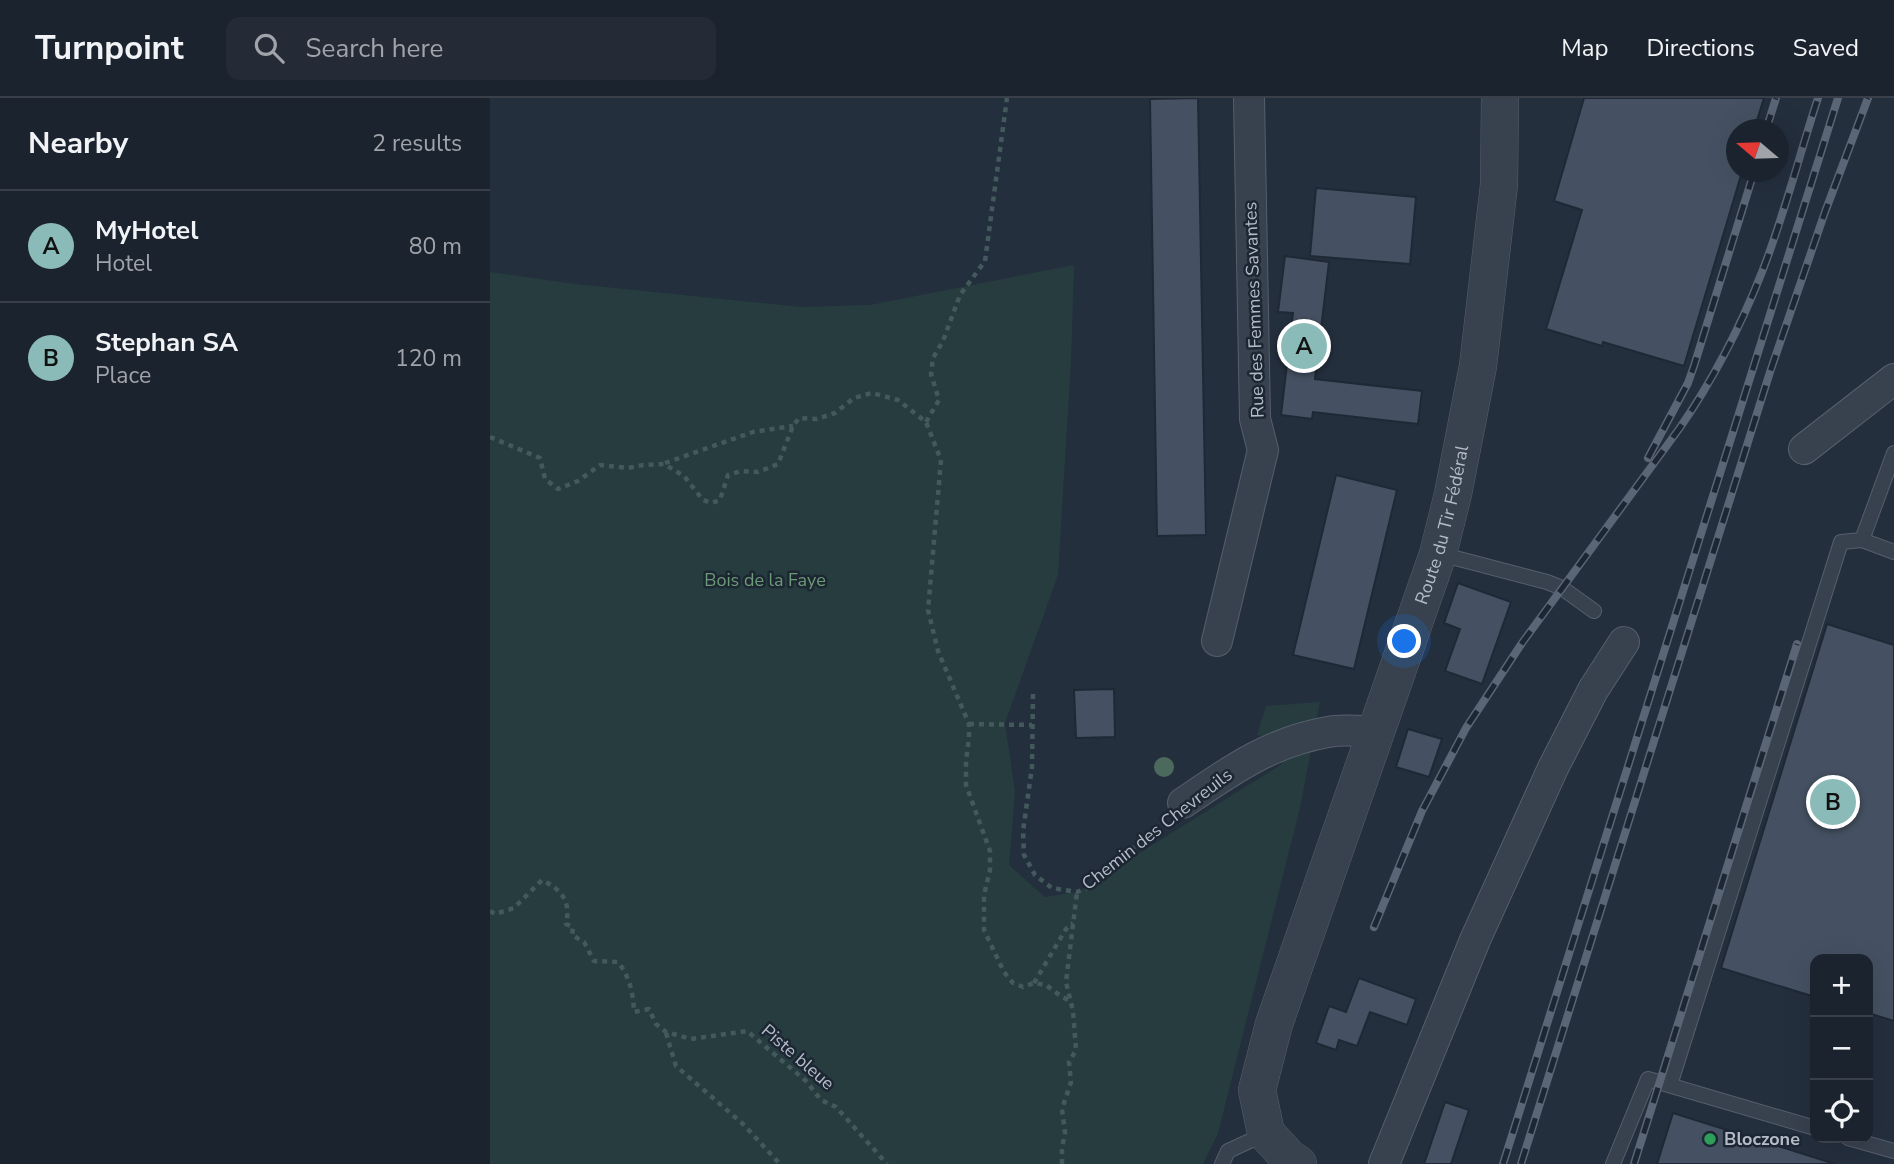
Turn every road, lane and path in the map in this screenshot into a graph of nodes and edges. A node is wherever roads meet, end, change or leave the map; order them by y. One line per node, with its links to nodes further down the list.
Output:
1 (1007, 98): 5 (path)
2 (1249, 98): 15 (street, Rue des Femmes Savantes)
3 (1500, 98): 13 (street, Route du Tir Fédéral)
4 (1894, 380): 8 (street)
5 (926, 422): 6 (path); 18 (path)
6 (793, 426): 10 (path); 10 (path)
7 (490, 437): 10 (path)
8 (1804, 449)
9 (1894, 453): 11 (lane)
10 (664, 464)
11 (1862, 540): 12 (lane); 28 (lane)
12 (1894, 552)
13 (1438, 554): 14 (lane); 20 (street, Route du Tir Fédéral)
14 (1594, 611)
15 (1217, 641)
16 (1624, 642): 38 (street)
17 (1033, 694): 19 (path, Chemin des Chevreuils)
18 (969, 724): 19 (path); 25 (path)
19 (1032, 725): 22 (path, Chemin des Chevreuils)
20 (1376, 732): 21 (street, Chemin des Chevreuils); 30 (street, Route du Tir Fédéral)
21 (1183, 803): 22 (path, Chemin des Chevreuils)
22 (1077, 892): 24 (path)
23 (490, 911): 27 (path)
24 (1073, 923): 25 (path); 26 (path)
25 (1034, 983): 26 (path)
26 (1071, 1001): 35 (path)
27 (666, 1032): 33 (path); 34 (path, Piste bleue)
28 (1670, 1086): 29 (lane); 39 (lane)
29 (1810, 1127)
30 (1266, 1133): 36 (lane); 37 (street)
31 (1866, 1143): 32 (lane)
32 (1894, 1151)
33 (780, 1164)
34 (887, 1164)
35 (1062, 1164)
36 (1222, 1164)
37 (1298, 1164)
38 (1384, 1164)
39 (1613, 1164)

